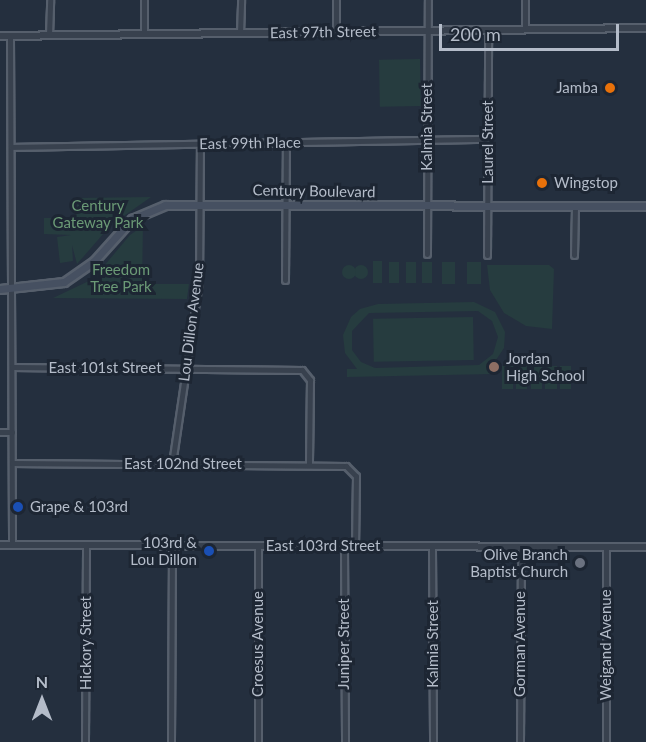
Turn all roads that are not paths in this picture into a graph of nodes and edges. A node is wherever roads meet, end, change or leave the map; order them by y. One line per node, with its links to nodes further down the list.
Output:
1 (50, 0): 14 (street)
2 (144, 0): 13 (street)
3 (241, 0): 12 (street)
4 (336, 0): 11 (street)
5 (428, 0): 9 (street, Kalmia Street)
6 (525, 0): 8 (street)
7 (646, 28): 8 (street, East 97th Street)
8 (525, 29): 10 (street, East 97th Street)
9 (428, 30): 10 (street, East 97th Street); 11 (street, East 97th Street); 18 (street, Kalmia Street)
10 (488, 30): 17 (street, Laurel Street)
11 (336, 32): 12 (street, East 97th Street)
12 (240, 33): 13 (street, East 97th Street)
13 (144, 34): 14 (street, East 97th Street)
14 (49, 35): 16 (street, East 97th Street)
15 (0, 36): 16 (street, East 97th Street)
16 (10, 36): 21 (street)
17 (488, 139): 18 (street, East 99th Place); 25 (street, Laurel Street)
18 (427, 140): 19 (street, East 99th Place); 24 (street, Kalmia Street)
19 (286, 142): 20 (street, East 99th Place); 23 (street)
20 (200, 144): 21 (street, East 99th Place); 22 (street, Lou Dillon Avenue)
21 (11, 147): 33 (street)
22 (200, 203): 23 (main road, Century Boulevard); 33 (main road, Century Boulevard); 35 (street, Lou Dillon Avenue)
23 (286, 204): 24 (main road, Century Boulevard); 31 (street)
24 (427, 206): 25 (main road, Century Boulevard); 28 (street, Kalmia Street)
25 (487, 206): 26 (main road, Century Boulevard); 29 (street, Laurel Street)
26 (574, 206): 27 (main road, Century Boulevard); 30 (street)
27 (646, 206)
28 (427, 254)
29 (487, 255)
30 (574, 255)
31 (285, 280)
32 (0, 289): 33 (main road, Century Boulevard)
33 (11, 289): 34 (street)
34 (12, 367): 35 (street, East 101st Street); 37 (street)
35 (187, 368): 39 (street, Lou Dillon Avenue); 40 (street, East 101st Street)
36 (0, 432): 37 (street)
37 (12, 432): 38 (street)
38 (12, 464): 39 (street, East 102nd Street); 42 (street)
39 (172, 464): 40 (street, East 102nd Street)
40 (309, 465): 47 (street, East 102nd Street)
41 (0, 544): 42 (street, East 103rd Street)
42 (12, 545): 43 (street, East 103rd Street)
43 (86, 545): 44 (street, East 103rd Street); 52 (street, Hickory Street)
44 (172, 545): 45 (street, East 103rd Street); 53 (street)
45 (258, 546): 46 (street, East 103rd Street); 54 (street, Croesus Avenue)
46 (344, 546): 47 (street, East 103rd Street); 55 (street, Juniper Street)
47 (355, 546): 48 (street, East 103rd Street)
48 (432, 547): 49 (street, East 103rd Street); 56 (street, Kalmia Street)
49 (521, 547): 50 (street, East 103rd Street); 57 (street, Gorman Avenue)
50 (606, 547): 51 (street, East 103rd Street); 58 (street, Weigand Avenue)
51 (646, 548)
52 (85, 742)
53 (171, 742)
54 (258, 742)
55 (345, 742)
56 (433, 742)
57 (520, 742)
58 (606, 742)

